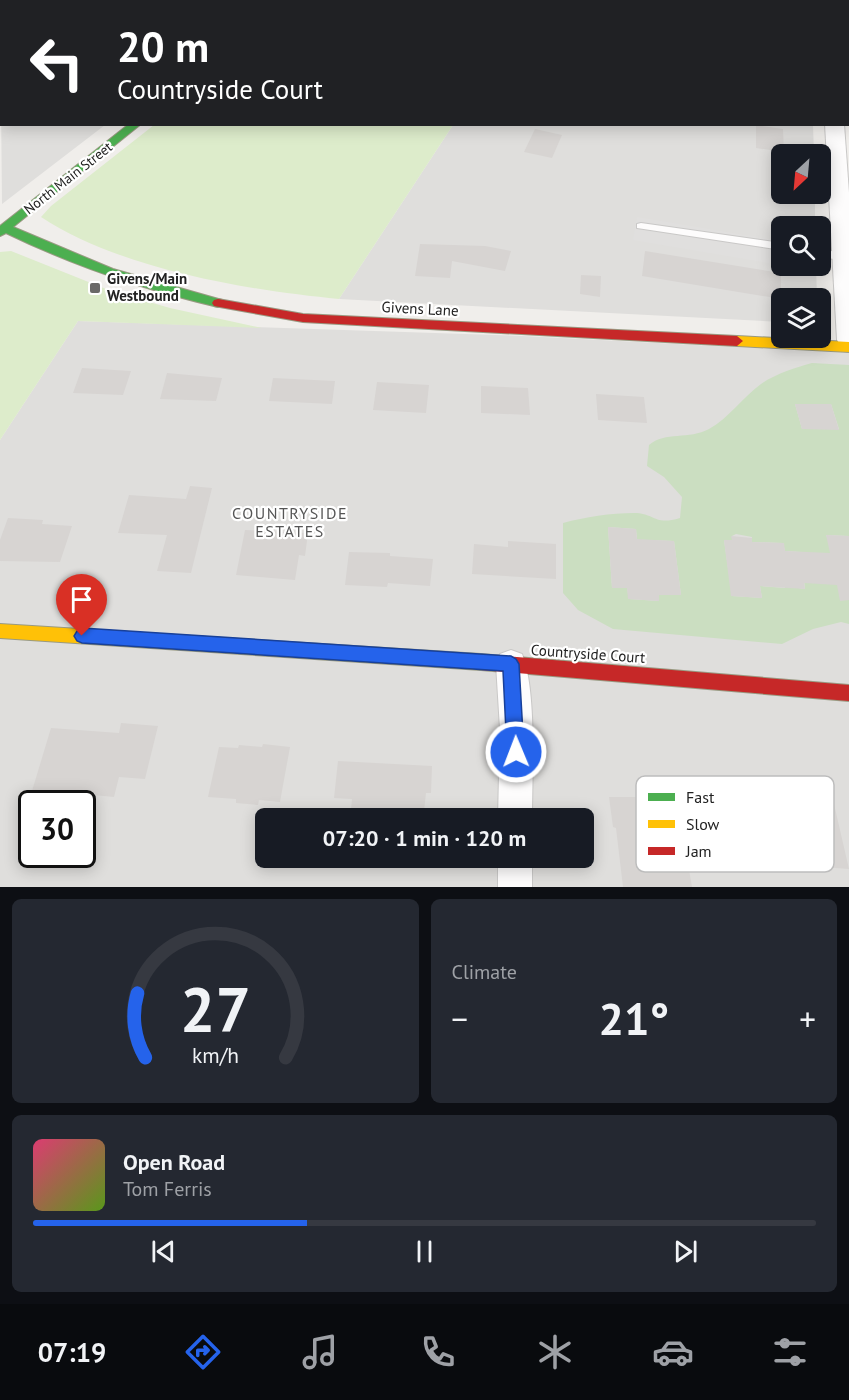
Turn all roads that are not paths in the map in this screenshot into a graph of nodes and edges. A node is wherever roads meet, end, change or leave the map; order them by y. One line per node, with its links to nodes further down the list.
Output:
1 (133, 126): 4 (street, North Main Street)
2 (839, 131): 6 (street)
3 (641, 226): 5 (lane)
4 (2, 229): 8 (street, Givens Lane)
5 (771, 245)
6 (831, 254): 7 (street)
7 (849, 340)
8 (849, 347)
9 (0, 631): 10 (street, Countryside Court)
10 (511, 664): 11 (street, Countryside Court); 12 (street)
11 (849, 693)
12 (515, 808)
13 (515, 868): 14 (street)
14 (514, 887)

